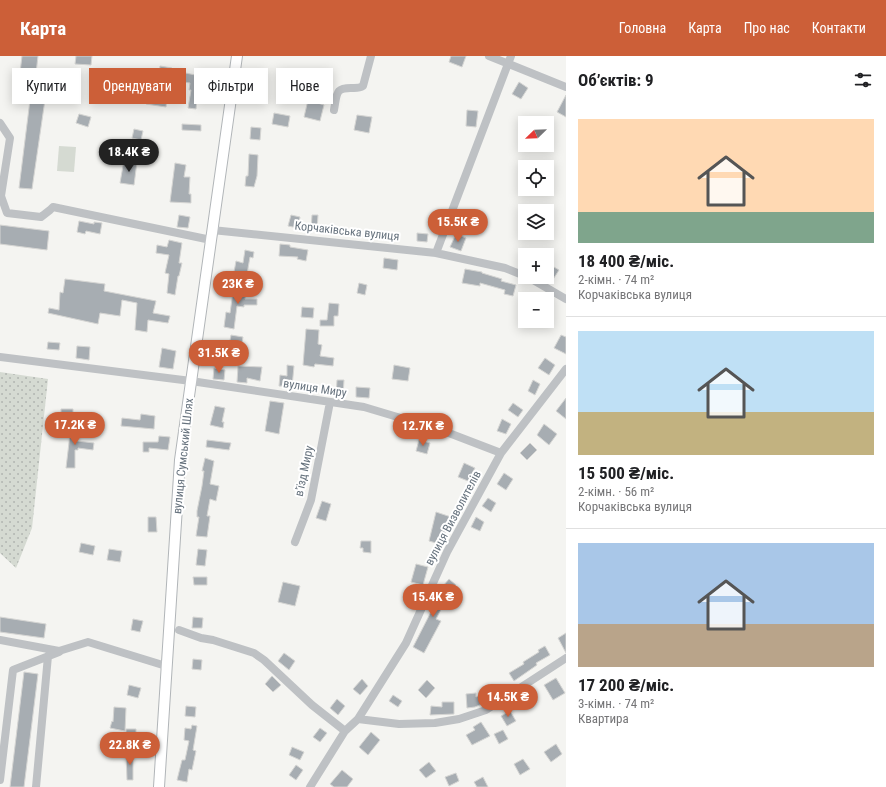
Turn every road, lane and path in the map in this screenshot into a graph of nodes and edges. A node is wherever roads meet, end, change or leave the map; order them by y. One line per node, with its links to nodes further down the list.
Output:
1 (237, 56): 8 (main road, вулиця Сумський Шлях)
2 (371, 56): 6 (street)
3 (489, 56): 4 (street)
4 (510, 60): 5 (street); 10 (street)
5 (566, 87)
6 (334, 110)
7 (2, 126): 9 (street)
8 (212, 230): 9 (main road, вулиця Сумський Шлях); 10 (street, Корчаківська вулиця)
9 (211, 240): 16 (main road, вулиця Сумський Шлях)
10 (436, 253): 11 (street, Корчаківська вулиця)
11 (518, 273)
12 (540, 284): 13 (street, Корчаківська вулиця)
13 (566, 299)
14 (0, 357): 16 (street, вулиця Миру)
15 (566, 369): 18 (street, вулиця Визволителів)
16 (191, 381): 17 (street, вулиця Миру); 25 (main road, вулиця Сумський Шлях)
17 (330, 402): 18 (street, вулиця Миру); 19 (street, в'їзд Миру)
18 (501, 453): 26 (street, вулиця Визволителів)
19 (295, 542)
20 (179, 630): 27 (street)
21 (0, 640): 22 (street)
22 (59, 651): 23 (street); 25 (street)
23 (48, 656): 28 (street); 29 (street)
24 (566, 659): 26 (street)
25 (166, 666): 30 (main road, вулиця Сумський Шлях)
26 (358, 719): 27 (street, вулиця Визволителів)
27 (345, 731): 31 (street, вулиця Визволителів)
28 (0, 780)
29 (36, 787)
30 (159, 787)
31 (310, 787)

